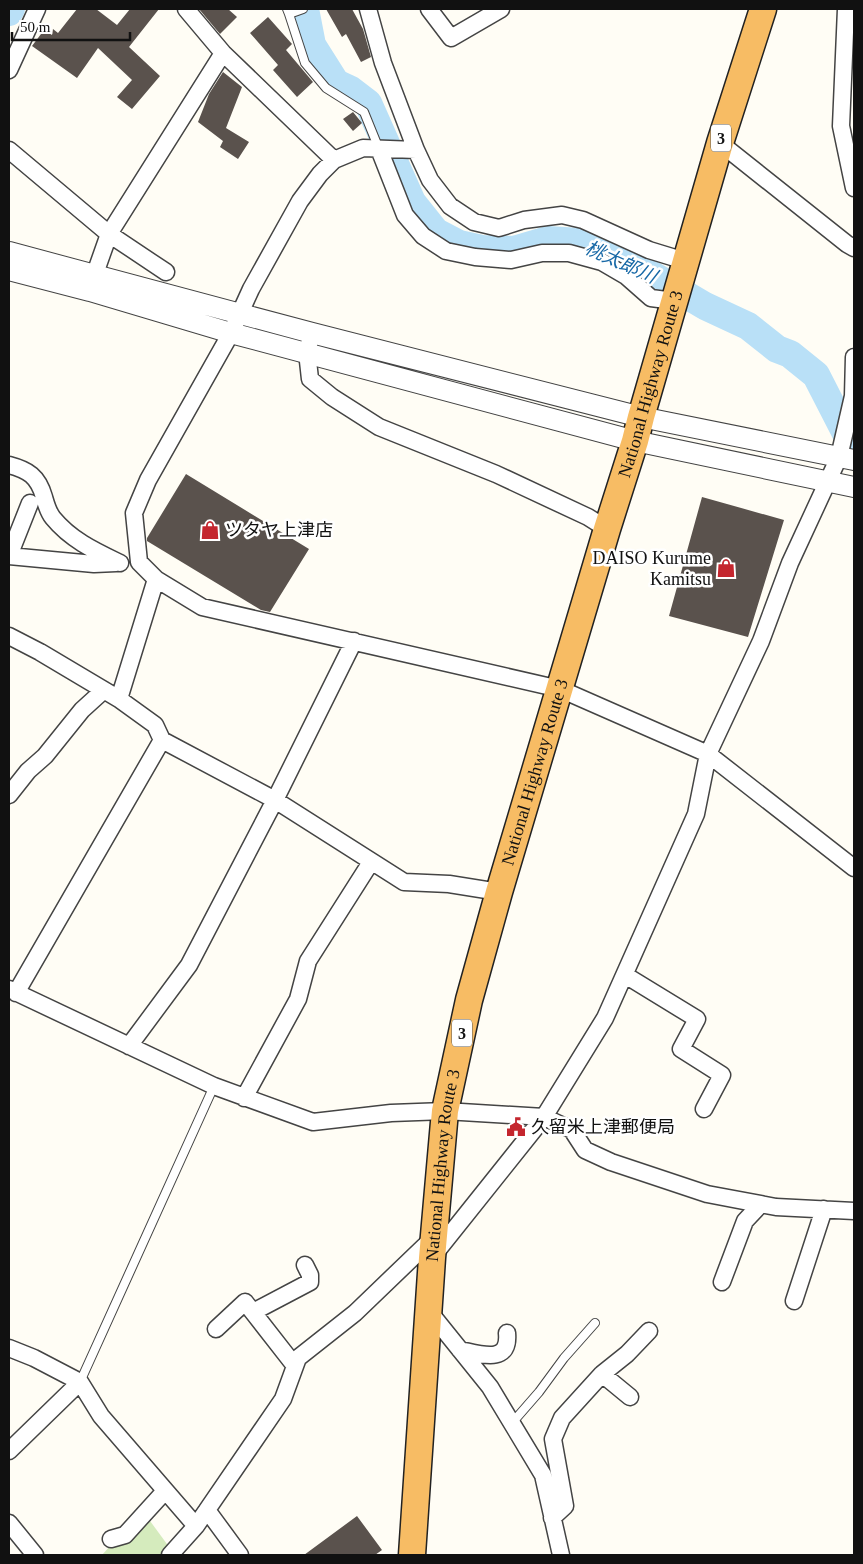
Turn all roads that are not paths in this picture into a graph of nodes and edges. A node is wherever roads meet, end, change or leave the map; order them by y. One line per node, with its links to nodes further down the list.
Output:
1 (37, 9): 11 (street)
2 (186, 9): 10 (street)
3 (303, 9): 9 (lane)
4 (368, 9): 15 (street)
5 (429, 9): 6 (street)
6 (501, 9)
7 (763, 9): 12 (highway, National Highway Route 3 / 3)
8 (846, 9): 17 (street)
9 (288, 12): 13 (lane)
10 (223, 54): 16 (street); 18 (street)
11 (9, 70)
12 (720, 143): 19 (street); 21 (highway, National Highway Route 3 / 3)
13 (379, 149): 15 (street); 16 (street); 25 (street)
14 (9, 150): 18 (street)
15 (416, 150): 21 (street)
16 (334, 160): 26 (street)
17 (854, 188)
18 (109, 234): 23 (street); 24 (street)
19 (854, 248)
20 (9, 252): 24 (street)
21 (684, 265): 25 (highway, National Highway Route 3 / 3)
22 (9, 270): 24 (street)
23 (166, 272)
24 (92, 283): 26 (street); 27 (street)
25 (674, 301): 31 (highway, National Highway Route 3 / 3)
26 (241, 314): 27 (street); 28 (street)
27 (231, 332): 29 (street); 39 (street)
28 (312, 333): 29 (street); 31 (street)
29 (307, 352): 31 (street); 37 (street)
30 (854, 357): 32 (street)
31 (638, 429): 32 (street); 34 (street); 37 (highway, National Highway Route 3 / 3)
32 (847, 459): 34 (street)
33 (9, 465): 40 (street)
34 (827, 482): 35 (street); 48 (street)
35 (854, 487)
36 (30, 503): 38 (street)
37 (607, 529): 44 (highway, National Highway Route 3 / 3)
38 (9, 556): 40 (street)
39 (139, 562): 40 (street); 41 (street)
40 (120, 563)
41 (156, 579): 43 (street); 46 (street)
42 (9, 636): 45 (street)
43 (354, 641): 44 (street); 50 (street)
44 (560, 689): 48 (street); 53 (highway, National Highway Route 3 / 3)
45 (104, 690): 46 (street); 49 (street)
46 (119, 699): 47 (street)
47 (162, 740): 50 (street); 55 (street)
48 (708, 754): 52 (street); 54 (street)
49 (9, 795)
50 (275, 800): 51 (street); 56 (street)
51 (371, 862): 53 (street); 58 (street)
52 (854, 868)
53 (499, 892): 60 (highway, National Highway Route 3 / 3)
54 (625, 975): 59 (street); 61 (street)
55 (12, 991): 56 (street)
56 (129, 1046): 57 (street)
57 (214, 1086): 58 (street); 79 (lane)
58 (244, 1098): 60 (street)
59 (704, 1109)
60 (445, 1111): 61 (street); 65 (highway, National Highway Route 3 / 3)
61 (544, 1117): 62 (street); 65 (street)
62 (761, 1204): 63 (street); 67 (street)
63 (824, 1209): 64 (street); 68 (street)
64 (854, 1210)
65 (433, 1247): 69 (highway, National Highway Route 3 / 3); 77 (street)
66 (305, 1265): 70 (street)
67 (722, 1282)
68 (794, 1301)
69 (428, 1310): 76 (street); 92 (highway, National Highway Route 3 / 3)
70 (253, 1312): 72 (street); 77 (street)
71 (595, 1323): 81 (lane)
72 (216, 1329)
73 (649, 1331): 78 (street)
74 (508, 1333): 76 (street)
75 (9, 1348): 79 (street)
76 (460, 1350): 81 (street)
77 (295, 1366): 84 (street)
78 (602, 1374): 80 (street); 85 (street)
79 (80, 1382): 82 (street); 83 (street)
80 (630, 1397)
81 (512, 1423): 85 (street)
82 (9, 1451)
83 (165, 1491): 87 (street); 88 (street)
84 (207, 1510): 87 (street); 91 (street)
85 (552, 1518): 93 (street)
86 (9, 1523): 90 (street)
87 (196, 1526): 89 (street)
88 (112, 1539)
89 (173, 1554)
90 (35, 1555)
91 (240, 1555)
92 (412, 1555)
93 (561, 1555)

